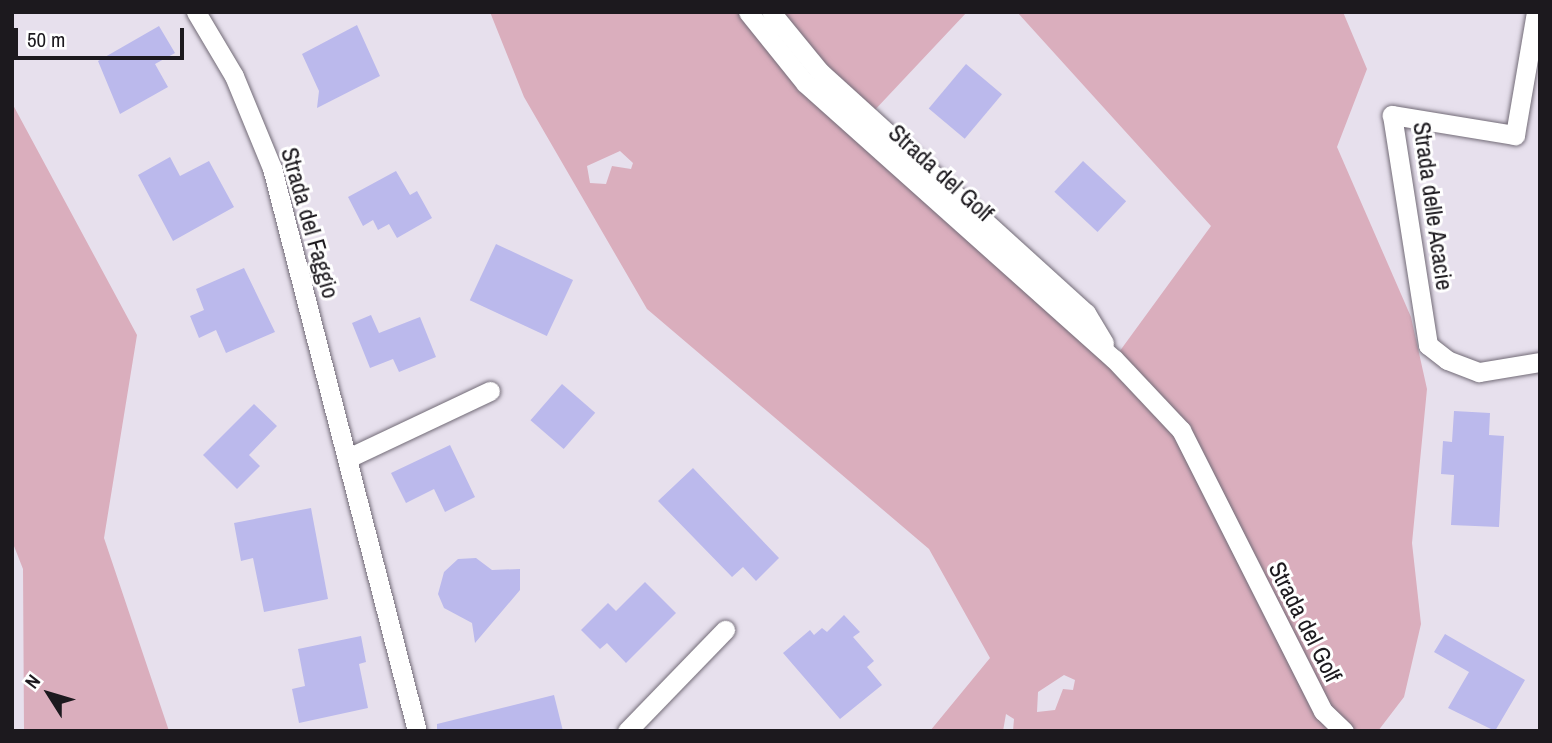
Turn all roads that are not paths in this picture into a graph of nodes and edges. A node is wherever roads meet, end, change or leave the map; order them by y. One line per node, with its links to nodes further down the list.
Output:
1 (196, 12): 8 (street, Strada del Faggio)
2 (747, 12): 5 (street, Strada del Golf)
3 (771, 12): 5 (street, Strada del Golf)
4 (1536, 12): 6 (street, Strada delle Acacie)
5 (1114, 359): 12 (street, Strada del Golf)
6 (1540, 362)
7 (490, 391): 8 (street)
8 (348, 458): 10 (street, Strada del Faggio)
9 (725, 630): 11 (street)
10 (417, 731)
11 (627, 731)
12 (1344, 731)

